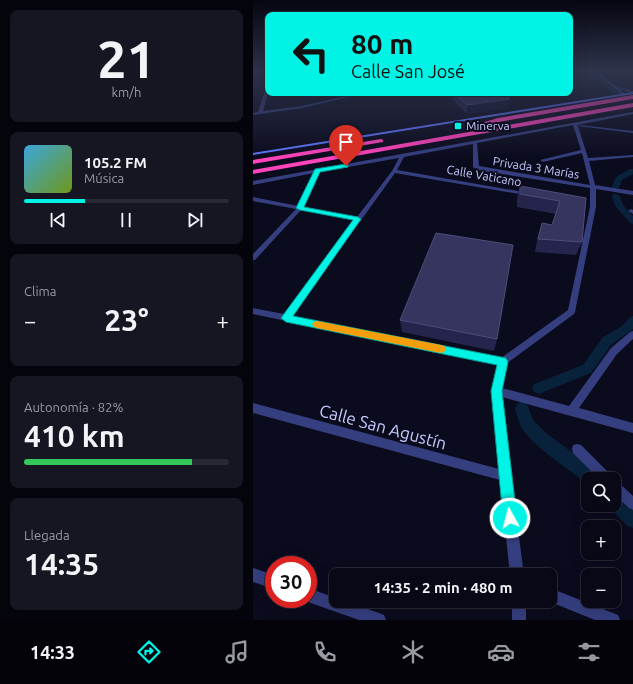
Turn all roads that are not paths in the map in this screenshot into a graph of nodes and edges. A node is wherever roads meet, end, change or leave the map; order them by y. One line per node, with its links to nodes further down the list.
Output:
1 (264, 101): 8 (street)
2 (335, 101): 8 (street)
3 (582, 101): 11 (street)
4 (609, 101): 7 (highway)
5 (627, 101): 14 (highway)
6 (633, 105): 13 (highway)
7 (543, 112): 11 (highway); 14 (highway)
8 (260, 113): 10 (street)
9 (633, 113): 12 (street)
10 (253, 114)
11 (482, 118): 20 (street)
12 (575, 124): 15 (street); 18 (street); 21 (street)
13 (525, 125): 18 (highway); 31 (highway)
14 (471, 127): 16 (highway)
15 (633, 132)
16 (433, 133)
17 (387, 140): 23 (highway)
18 (491, 140): 19 (street)
19 (475, 143): 24 (street); 33 (street, Privada 3 Marías)
20 (314, 145): 22 (street); 23 (highway)
21 (584, 151): 26 (street); 27 (street)
22 (253, 154)
23 (288, 156): 28 (highway)
24 (402, 156): 29 (street); 30 (street)
25 (633, 156): 27 (street)
26 (543, 160)
27 (586, 160): 33 (street)
28 (253, 162)
29 (318, 171): 32 (street); 39 (street)
30 (394, 171): 35 (street, Calle Vaticano); 40 (street)
31 (253, 172)
32 (253, 183)
33 (593, 187): 34 (street); 38 (street)
34 (633, 193)
35 (532, 196)
36 (253, 199): 39 (street)
37 (585, 205): 38 (street)
38 (593, 207): 45 (street)
39 (300, 208): 40 (street); 41 (street)
40 (358, 219): 43 (street)
41 (253, 258)
42 (253, 311): 43 (street)
43 (286, 318): 45 (street)
44 (633, 334): 48 (street)
45 (503, 362): 46 (street)
46 (497, 391): 48 (street); 52 (street)
47 (253, 408): 52 (street, Calle San Agustín)
48 (571, 411): 49 (street)
49 (633, 428)
50 (577, 449): 51 (street)
51 (600, 472)
52 (505, 476): 55 (street)
53 (621, 493): 54 (street)
54 (633, 504)
55 (516, 568)
56 (253, 575): 57 (street)
57 (265, 579)
58 (317, 597): 61 (street)
59 (557, 598): 63 (street)
60 (519, 608): 62 (street)
61 (379, 620)
62 (519, 620)
63 (613, 620)

